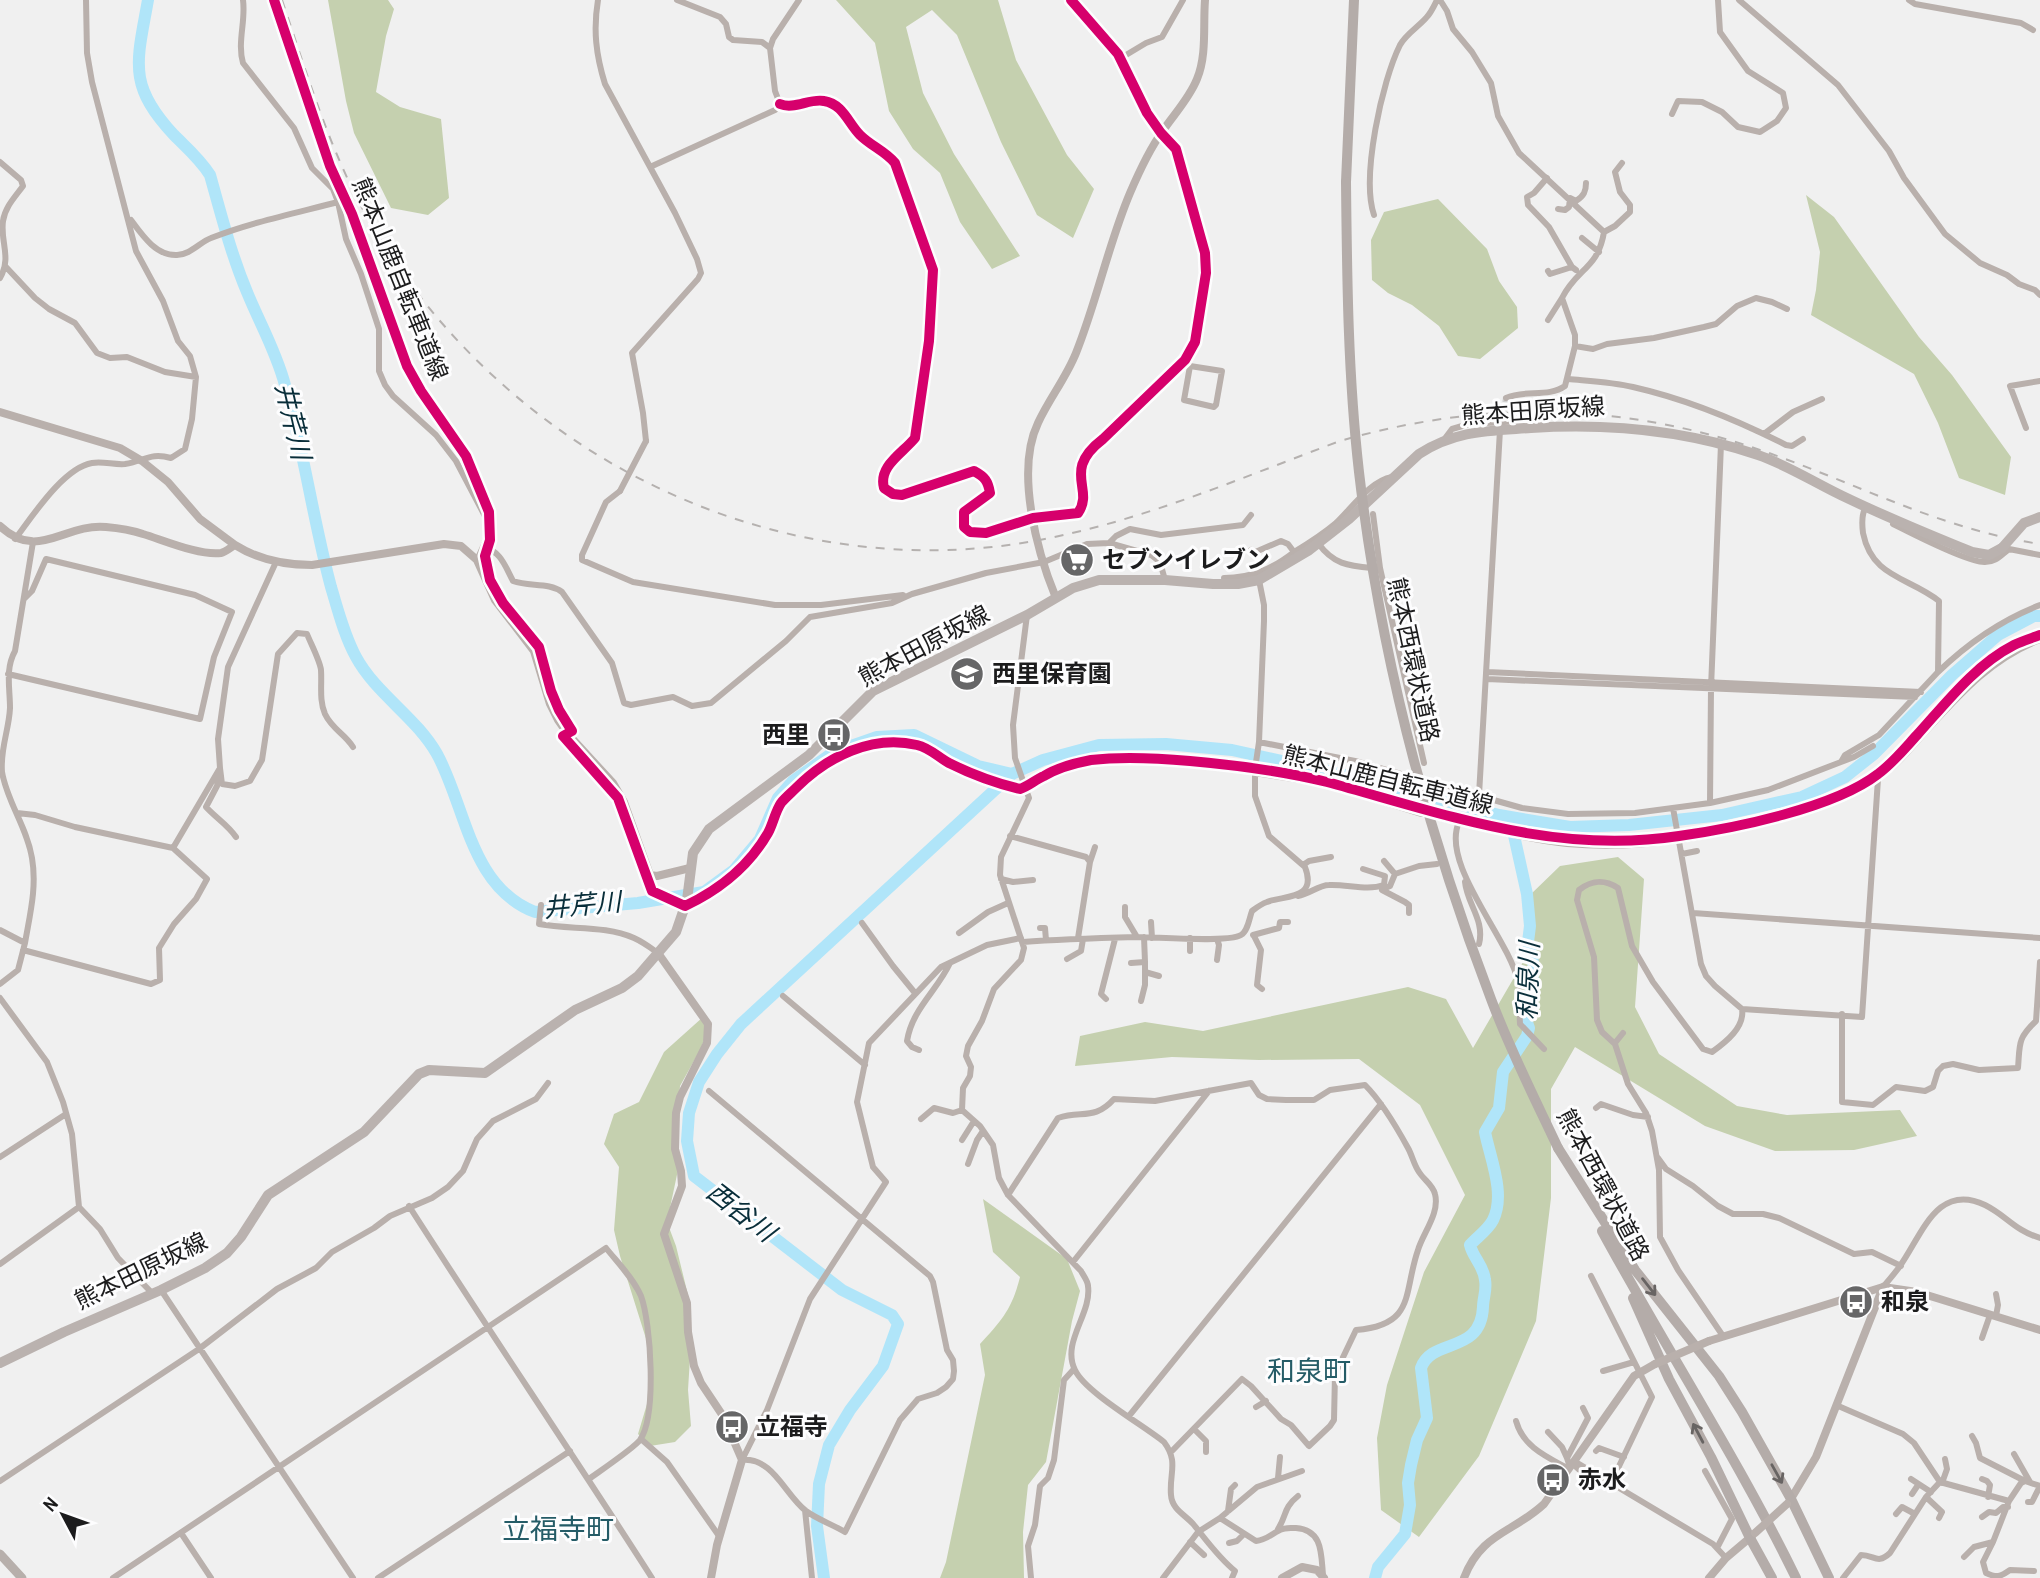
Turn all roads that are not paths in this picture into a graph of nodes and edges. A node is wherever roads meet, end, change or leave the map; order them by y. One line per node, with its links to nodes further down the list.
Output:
1 (86, 0): 29 (street)
2 (243, 0): 26 (street)
3 (598, 0): 22 (street)
4 (677, 0): 15 (street)
5 (799, 0): 15 (street)
6 (1071, 0): 16 (street)
7 (1183, 0): 16 (street)
8 (1205, 0): 19 (street)
9 (1354, 0): 191 (highway, 熊本西環状道路, bridge)
10 (1439, 0): 23 (street); 28 (street)
11 (1718, 0): 18 (street)
12 (1739, 0): 39 (street)
13 (1909, 0): 14 (street)
14 (2033, 30)
15 (770, 48): 17 (street)
16 (1121, 58): 19 (street)
17 (780, 104): 22 (street); 64 (street)
18 (1672, 114)
19 (1161, 133): 44 (street); 64 (street)
20 (0, 162): 30 (street)
21 (1622, 163): 31 (street)
22 (650, 167): 82 (street, bridge)
23 (1547, 178): 25 (street); 35 (street)
24 (1586, 183): 25 (street)
25 (1570, 198): 27 (street); 31 (street)
26 (338, 202): 29 (street); 71 (street)
27 (1558, 209)
28 (1374, 215)
29 (128, 216): 45 (street)
30 (1, 224): 34 (street)
31 (1604, 232): 33 (street)
32 (1581, 238): 33 (street)
33 (1598, 252): 37 (street)
34 (6, 267): 38 (street); 45 (street)
35 (1572, 267): 36 (street); 37 (street)
36 (1548, 271)
37 (1580, 273): 40 (street)
38 (0, 278)
39 (2040, 295)
40 (1562, 298): 42 (street); 43 (street)
41 (1787, 309): 43 (street)
42 (1548, 320)
43 (1575, 346): 46 (street)
44 (1188, 363): 44 (street); 64 (street)
45 (196, 377): 58 (street)
46 (1568, 379): 48 (street); 54 (street)
47 (2040, 381): 52 (street)
48 (1506, 398)
49 (1822, 399): 54 (street)
50 (0, 412): 58 (street)
51 (1549, 427): 53 (main road, 熊本田原坂線); 56 (street); 57 (main road, 熊本田原坂線)
52 (2026, 428)
53 (1500, 430): 56 (main road, 熊本田原坂線); 90 (street)
54 (1764, 434): 55 (street)
55 (1803, 439)
56 (1441, 442): 59 (main road, 熊本田原坂線)
57 (1721, 444): 60 (main road, 熊本田原坂線); 91 (street)
58 (142, 461): 66 (street); 70 (street)
59 (1395, 476): 69 (main road, 熊本田原坂線); 73 (street)
60 (1864, 509): 63 (main road, 熊本田原坂線, bridge); 74 (street); 88 (street)
61 (1373, 514): 78 (street)
62 (1251, 515): 68 (street)
63 (2040, 517)
64 (1033, 518): 77 (street)
65 (0, 526): 66 (street)
66 (15, 539): 67 (street)
67 (33, 542): 70 (street); 84 (street)
68 (1109, 543): 77 (street); 80 (street)
69 (1318, 543): 78 (street); 81 (main road, 熊本田原坂線)
70 (235, 545): 76 (street)
71 (483, 547): 75 (street); 82 (street)
72 (1251, 551): 73 (street)
73 (1294, 552): 79 (street)
74 (2040, 555)
75 (477, 560): 76 (street); 123 (street)
76 (276, 562): 98 (street)
77 (1044, 562): 82 (street); 83 (street)
78 (1377, 568): 97 (street)
79 (1224, 579)
80 (1165, 580): 81 (main road, 熊本田原坂線); 83 (main road, 熊本田原坂線)
81 (1259, 580): 93 (street)
82 (912, 594)
83 (1056, 598): 86 (main road, 熊本田原坂線)
84 (24, 599): 89 (street); 89 (street)
85 (2040, 605): 88 (street)
86 (1027, 615): 101 (street); 123 (main road, 熊本田原坂線)
87 (2040, 640): 100 (street)
88 (1938, 672): 92 (street)
89 (8, 674): 105 (street)
90 (1487, 675): 91 (street); 102 (street)
91 (1711, 685): 92 (street); 103 (street)
92 (1918, 694): 96 (street)
93 (1259, 741): 99 (street); 102 (street)
94 (1873, 746): 96 (street)
95 (353, 747): 98 (street)
96 (1841, 762): 103 (street)
97 (1424, 763)
98 (220, 768): 110 (street); 113 (street)
99 (1255, 771): 101 (street); 106 (street); 122 (street)
100 (1878, 779): 111 (street); 139 (street)
101 (1027, 789): 109 (street)
102 (1479, 796): 104 (street)
103 (1710, 803): 104 (street)
104 (1673, 809): 111 (street)
105 (17, 813): 113 (street); 154 (street)
106 (1421, 814)
107 (1437, 817): 108 (street)
108 (1459, 822): 111 (street); 117 (street)
109 (1010, 836): 120 (street); 127 (street)
110 (236, 837)
111 (1680, 841): 115 (street)
112 (1095, 847): 120 (street)
113 (173, 848): 154 (street)
114 (1697, 851): 115 (street)
115 (1682, 854): 135 (street)
116 (1331, 857): 122 (street)
117 (1458, 857): 118 (street); 126 (street)
118 (1448, 860)
119 (1384, 861): 125 (street)
120 (1090, 862): 148 (street)
121 (1437, 864): 125 (street)
122 (1303, 865): 130 (street)
123 (690, 869): 156 (main road, 熊本田原坂線)
124 (1363, 869): 129 (street)
125 (1395, 874): 129 (street)
126 (1465, 876): 153 (street); 176 (street)
127 (1001, 879): 128 (street); 131 (street)
128 (1033, 880)
129 (1380, 888): 130 (street); 134 (street)
130 (1296, 897): 141 (street)
131 (1008, 902): 143 (street); 151 (street)
132 (541, 905): 156 (street)
133 (1125, 906): 145 (street)
134 (1409, 913)
135 (1693, 913): 139 (street); 172 (street)
136 (1151, 922): 145 (street)
137 (1287, 922): 144 (street)
138 (862, 923): 167 (street)
139 (1868, 926): 147 (street); 173 (street)
140 (1040, 928): 152 (street)
141 (1246, 929): 144 (street); 150 (street)
142 (0, 930): 154 (street)
143 (959, 933)
144 (1254, 936): 166 (street)
145 (1145, 937): 146 (street); 149 (street); 159 (street)
146 (1190, 938): 150 (street); 155 (street)
147 (2040, 938)
148 (1080, 939): 149 (street); 152 (street); 157 (street)
149 (1115, 939): 170 (street)
150 (1217, 939): 158 (street)
151 (1022, 940): 152 (street); 161 (street); 184 (street)
152 (1046, 940)
153 (1479, 944)
154 (24, 946): 165 (street)
155 (1189, 951)
156 (658, 953): 206 (main road, 熊本田原坂線); 237 (street)
157 (1067, 959)
158 (1217, 960)
159 (1145, 962): 162 (street); 163 (street)
160 (2040, 962): 173 (street)
161 (950, 963): 167 (street); 177 (street)
162 (1131, 963)
163 (1145, 972): 164 (street); 171 (street)
164 (1159, 976)
165 (0, 984)
166 (1262, 989)
167 (915, 993): 178 (street)
168 (783, 996): 178 (street)
169 (0, 998): 185 (street)
170 (1105, 999)
171 (1141, 1001)
172 (1742, 1009): 173 (street); 175 (street)
173 (1842, 1014)
174 (1623, 1033): 175 (street)
175 (1615, 1044): 186 (street)
176 (1544, 1049)
177 (919, 1050)
178 (865, 1065): 198 (street)
179 (548, 1083): 196 (street)
180 (709, 1091): 198 (street)
181 (1209, 1091): 182 (street); 195 (street); 200 (street)
182 (1381, 1104): 219 (street); 223 (street)
183 (1596, 1108): 186 (street)
184 (962, 1110): 187 (street); 188 (street)
185 (66, 1114): 193 (street); 197 (street)
186 (1648, 1117): 192 (street)
187 (921, 1119)
188 (974, 1121): 189 (street); 190 (street)
189 (983, 1131): 194 (street); 195 (street)
190 (962, 1140)
191 (1558, 1148): 202 (highway, 熊本西環状道路); 258 (highway, one-way to 258)
192 (1656, 1156): 203 (street); 211 (street)
193 (0, 1157)
194 (968, 1164)
195 (1008, 1195): 200 (street)
196 (409, 1206): 209 (street); 213 (street)
197 (79, 1207): 201 (street); 206 (street)
198 (863, 1220): 237 (street); 262 (street)
199 (2040, 1238): 203 (street)
200 (1073, 1262): 216 (street)
201 (0, 1264)
202 (1622, 1266): 273 (highway, one-way to 202); 300 (highway, 熊本西環状道路)
203 (1900, 1266): 205 (street)
204 (1591, 1276): 214 (street)
205 (1883, 1287): 208 (street); 211 (street); 220 (street)
206 (157, 1292): 213 (street); 215 (main road, 熊本田原坂線)
207 (1996, 1294): 208 (street)
208 (1993, 1315): 210 (street); 212 (street)
209 (486, 1328): 228 (street); 229 (street); 239 (street)
210 (2040, 1330)
211 (1723, 1336): 218 (street, bridge)
212 (1982, 1338)
213 (199, 1349): 239 (street); 246 (street)
214 (1634, 1362): 217 (street); 218 (street)
215 (0, 1363)
216 (1074, 1369): 223 (street); 293 (street)
217 (1603, 1371)
218 (1639, 1373): 235 (street); 238 (street)
219 (1266, 1401): 221 (street); 225 (street)
220 (1836, 1405): 249 (street); 258 (street)
221 (1256, 1407)
222 (1583, 1408): 238 (street)
223 (1129, 1416): 231 (street)
224 (1516, 1421): 238 (street)
225 (1195, 1430): 231 (street); 232 (street)
226 (1548, 1432): 238 (street)
227 (1972, 1436): 247 (street)
228 (641, 1439): 243 (street); 272 (street)
229 (570, 1451): 243 (street); 289 (street)
230 (1596, 1451): 235 (street)
231 (1171, 1452): 268 (street)
232 (1206, 1452)
233 (2014, 1454): 247 (street)
234 (1280, 1457): 242 (street)
235 (1624, 1457): 248 (street)
236 (1945, 1459): 249 (street)
237 (743, 1460): 262 (street); 272 (street)
238 (1570, 1464): 248 (street); 252 (street); 297 (street)
239 (280, 1467): 269 (street); 288 (street)
240 (1303, 1471): 242 (street)
241 (1705, 1476): 277 (street)
242 (1279, 1478): 261 (street)
243 (589, 1479): 290 (street)
244 (1911, 1479): 251 (street)
245 (1982, 1479): 257 (street)
246 (0, 1481)
247 (2028, 1481): 253 (street); 260 (street)
248 (1611, 1483): 277 (street)
249 (1941, 1483): 255 (street); 257 (street)
250 (1235, 1485): 261 (street)
251 (1918, 1485): 254 (street); 255 (street)
252 (1582, 1486)
253 (2040, 1486): 259 (street)
254 (1912, 1494)
255 (1928, 1494): 264 (street); 267 (street)
256 (1298, 1496): 271 (street)
257 (1987, 1497): 260 (street)
258 (1789, 1502): 273 (street, bridge); 301 (highway)
259 (2028, 1502)
260 (2008, 1504): 266 (street); 275 (street)
261 (1225, 1509): 265 (street)
262 (805, 1510): 292 (street)
263 (1896, 1514): 264 (street)
264 (1915, 1514): 302 (street)
265 (1221, 1517): 268 (street); 270 (street)
266 (1982, 1517)
267 (1939, 1518)
268 (1198, 1532): 274 (street); 295 (street)
269 (181, 1533): 283 (street); 287 (street)
270 (1244, 1534): 271 (street); 276 (street)
271 (1275, 1534): 284 (street)
272 (719, 1536): 291 (street)
273 (1753, 1536): 281 (street); 299 (highway)
274 (1190, 1542): 279 (street); 294 (street)
275 (1993, 1542): 280 (street); 282 (street)
276 (1229, 1543)
277 (1717, 1548): 281 (street)
278 (0, 1554): 285 (main road)
279 (1204, 1555)
280 (1964, 1557)
281 (1726, 1558): 298 (street)
282 (2034, 1572)
283 (123, 1575): 286 (street)
284 (1323, 1576): 296 (street)
285 (22, 1578)
286 (113, 1578)
287 (211, 1578)
288 (353, 1578)
289 (378, 1578)
290 (652, 1578)
291 (711, 1578)
292 (812, 1578)
293 (1031, 1578)
294 (1163, 1578)
295 (1232, 1578)
296 (1282, 1578)
297 (1464, 1578)
298 (1709, 1578)
299 (1772, 1578)
300 (1796, 1578)
301 (1829, 1578)
302 (1843, 1578)

